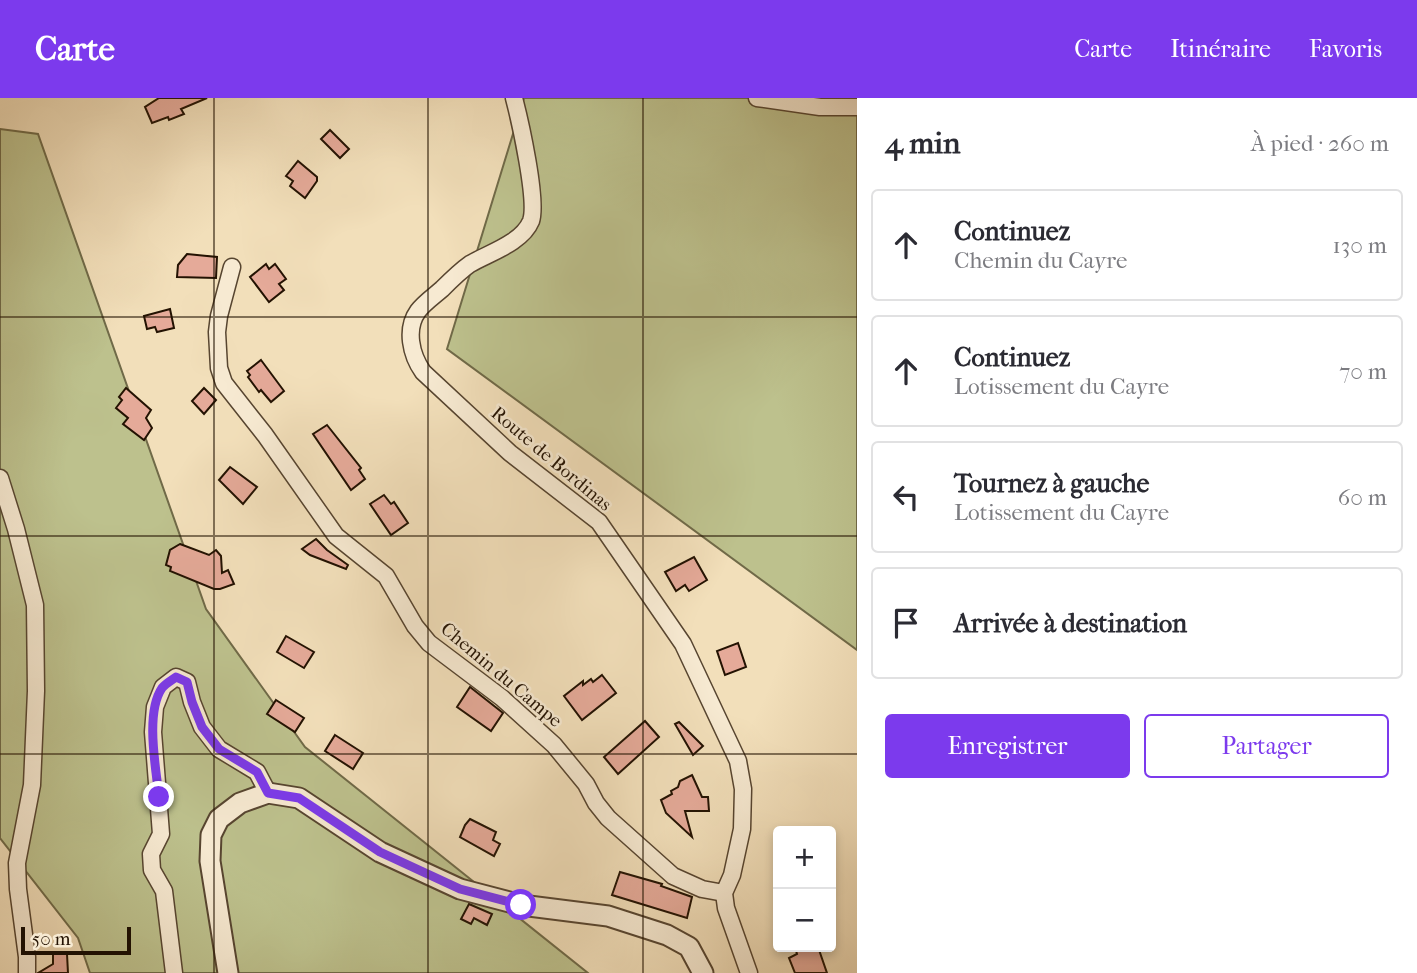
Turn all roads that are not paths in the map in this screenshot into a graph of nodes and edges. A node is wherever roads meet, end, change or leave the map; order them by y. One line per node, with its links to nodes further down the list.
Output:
1 (514, 98): 7 (street, Route de Bordinas)
2 (757, 98): 3 (street)
3 (857, 107)
4 (232, 267): 7 (street, Chemin du Campe)
5 (0, 478): 8 (street)
6 (268, 793): 9 (street); 10 (street); 11 (street)
7 (724, 892): 12 (street)
8 (27, 973)
9 (174, 973)
10 (228, 973)
11 (704, 973)
12 (749, 973)

